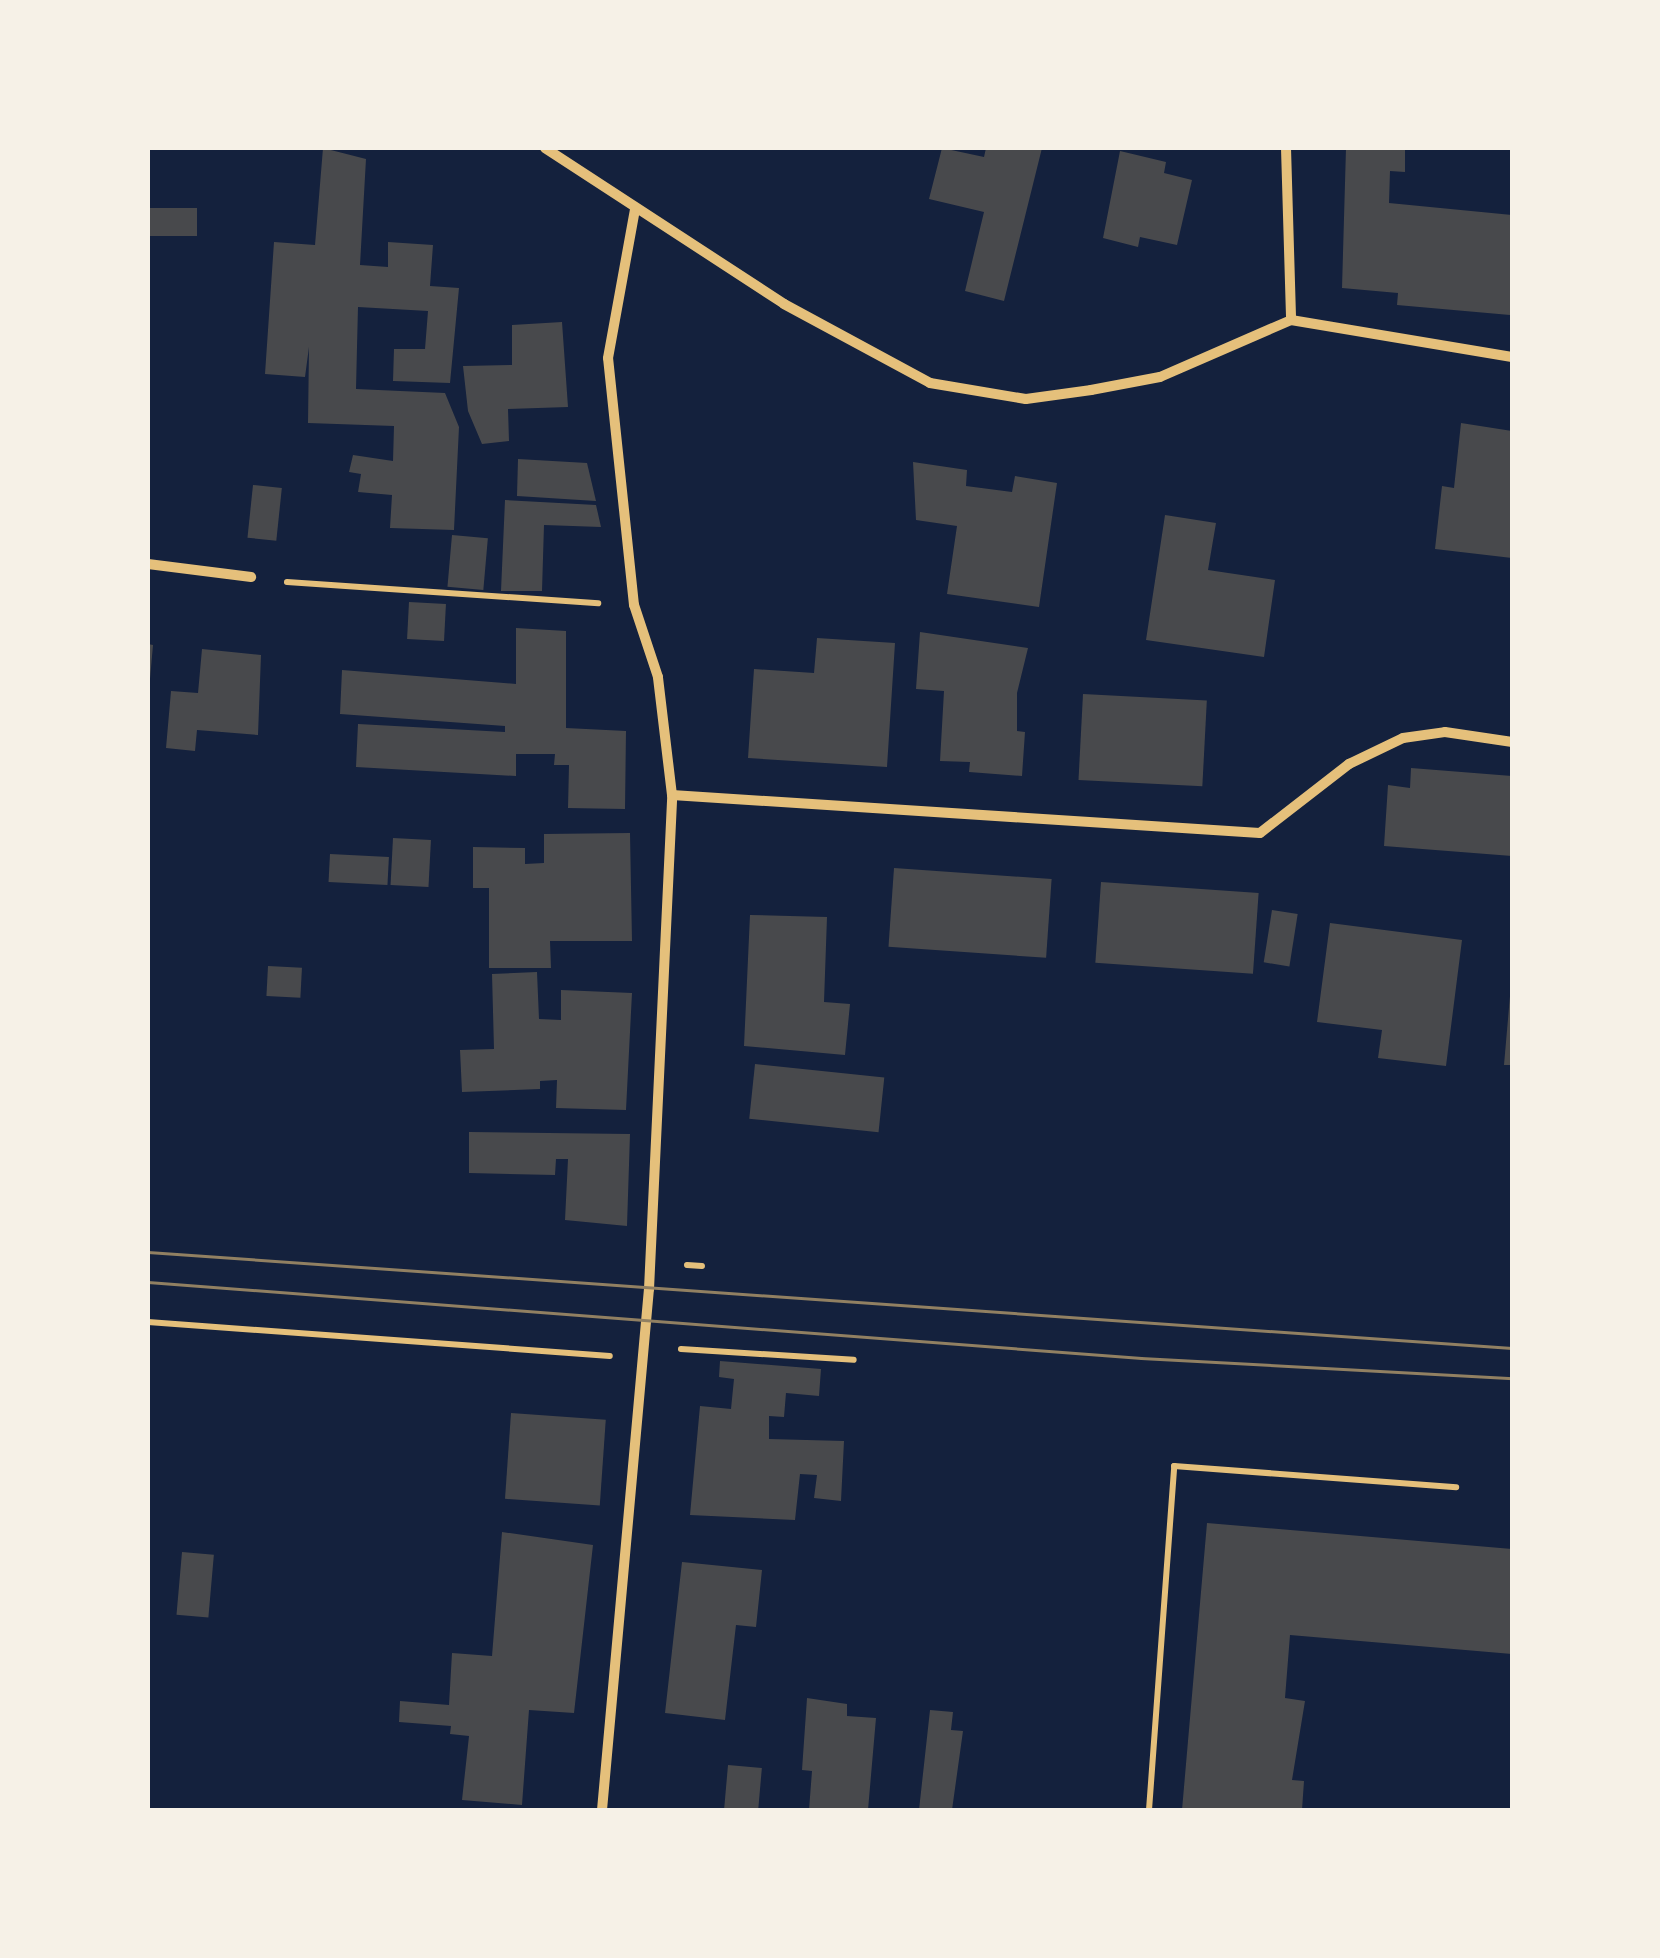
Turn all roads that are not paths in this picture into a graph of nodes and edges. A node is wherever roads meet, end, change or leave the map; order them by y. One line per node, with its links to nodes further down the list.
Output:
1 (545, 148): 3 (street)
2 (1286, 148): 4 (street)
3 (635, 210): 4 (street); 9 (street)
4 (1291, 320): 5 (street)
5 (1512, 356)
6 (148, 564): 7 (street)
7 (251, 578)
8 (1512, 742): 9 (street)
9 (672, 795): 10 (street)
10 (602, 1810)

